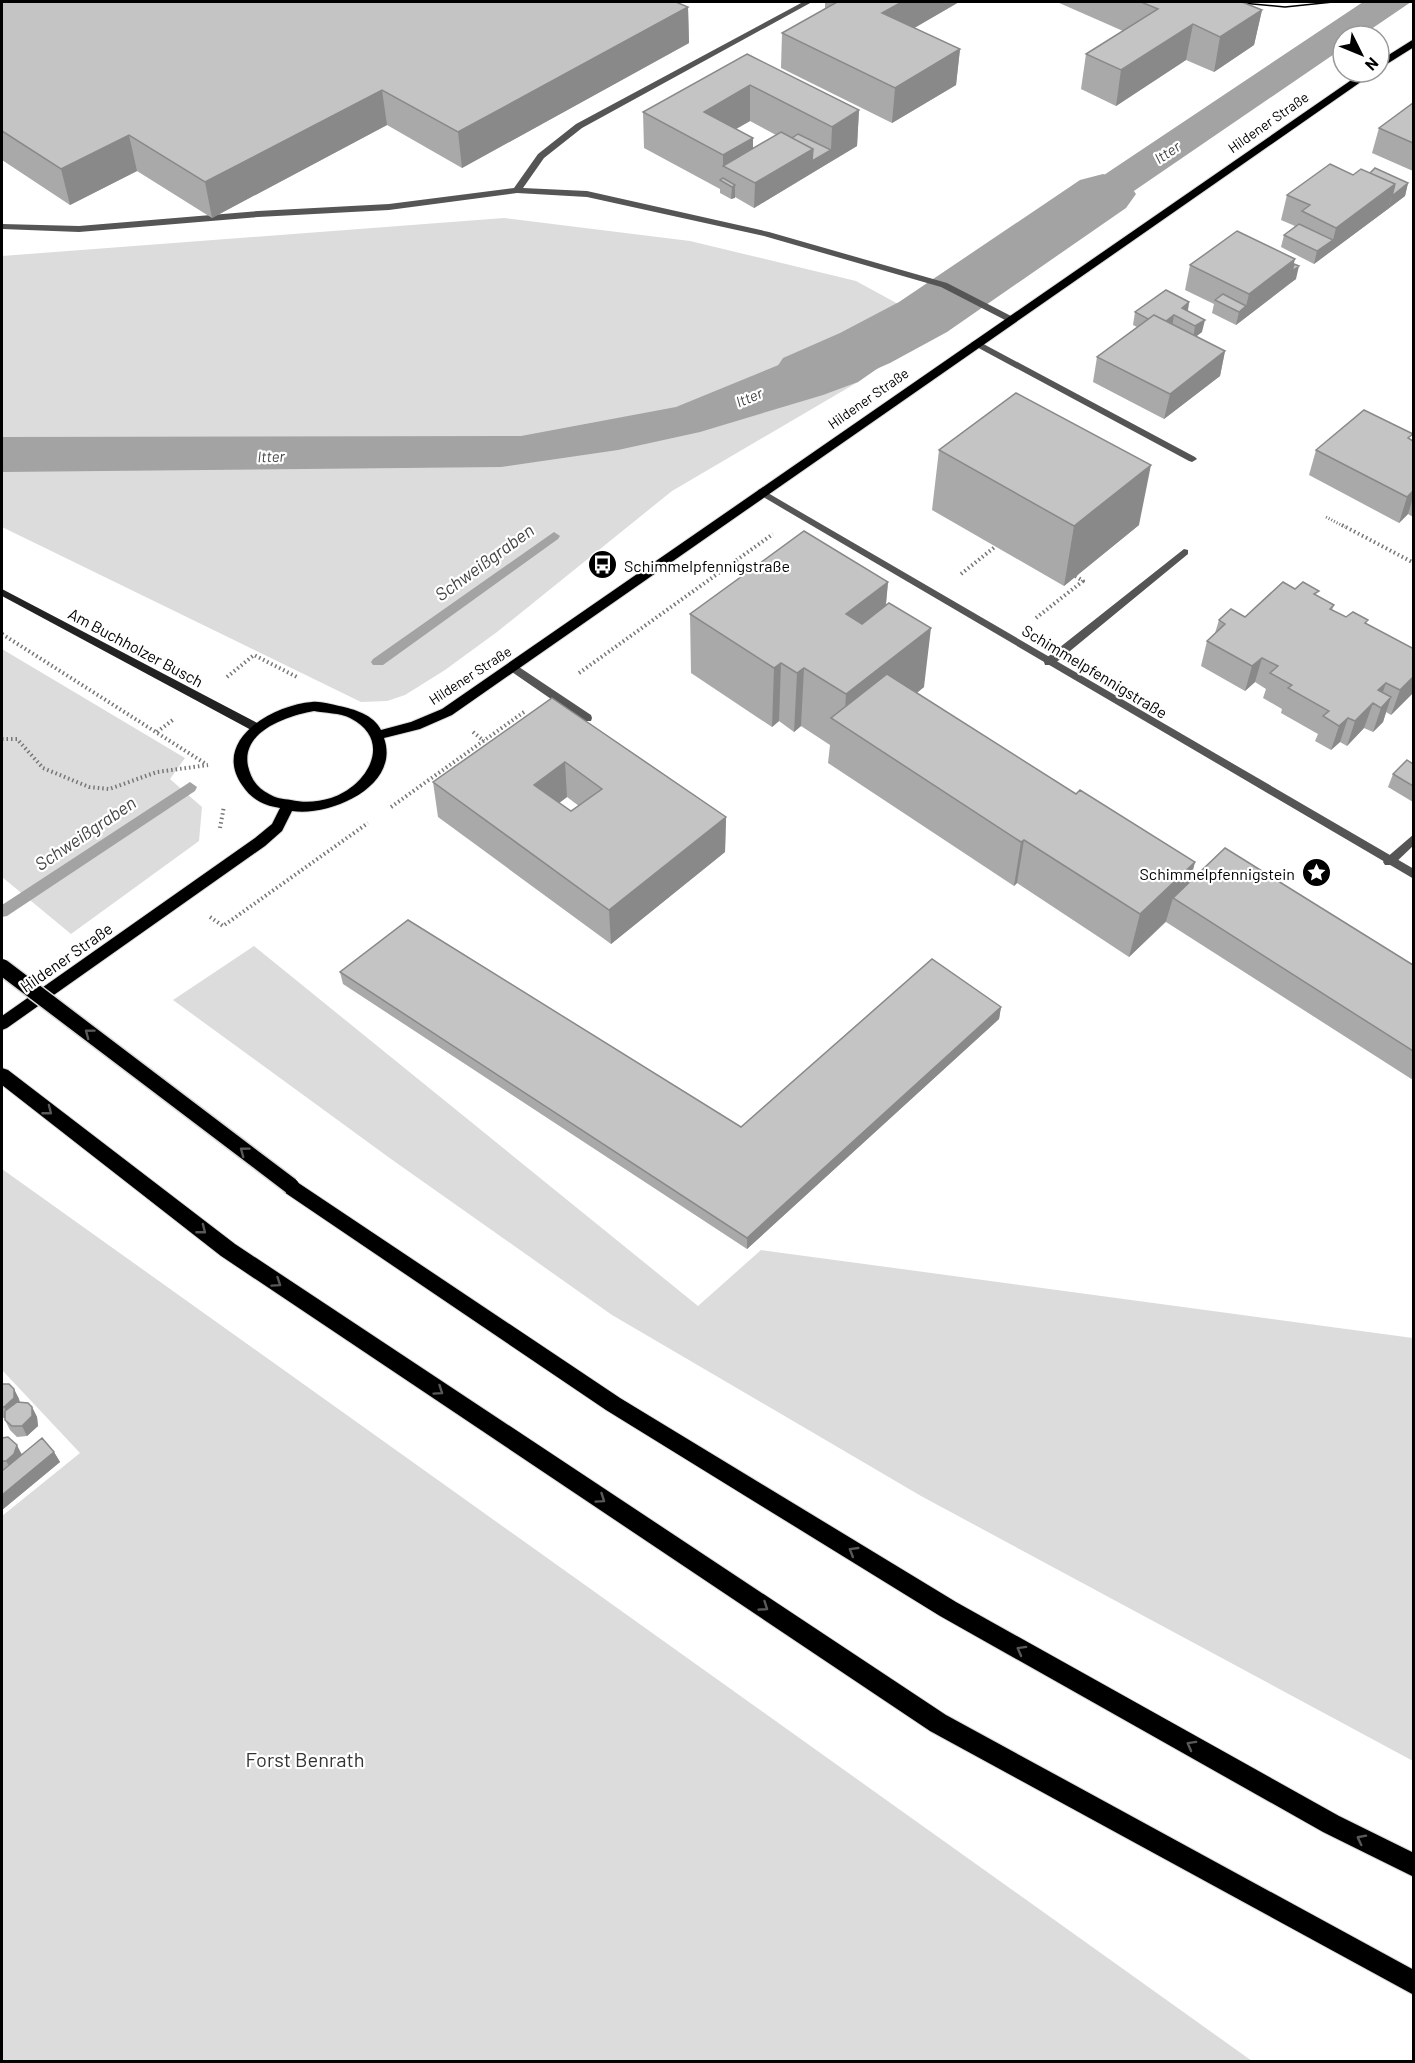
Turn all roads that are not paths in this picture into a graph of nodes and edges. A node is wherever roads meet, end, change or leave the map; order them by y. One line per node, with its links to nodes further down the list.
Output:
1 (808, 2): 5 (street)
2 (1413, 42): 3 (main road)
3 (1391, 58)
4 (1353, 84): 7 (main road, Hildener Straße)
5 (517, 190): 6 (street); 7 (street)
6 (2, 227)
7 (1010, 320): 8 (main road, Hildener Straße)
8 (976, 343): 9 (street); 10 (main road, Hildener Straße)
9 (1192, 459)
10 (761, 492): 13 (street, Schimmelpfennigstraße); 14 (main road, Hildener Straße)
11 (1184, 552): 13 (street)
12 (2, 592): 16 (main road, Am Buchholzer Busch)
13 (1049, 662): 20 (street, Schimmelpfennigstraße)
14 (513, 667): 15 (street); 17 (main road, Hildener Straße)
15 (586, 718)
16 (257, 728): 17 (main road); 18 (main road)
17 (379, 735): 18 (main road)
18 (288, 806): 23 (main road, Hildener Straße)
19 (1413, 838): 20 (street)
20 (1389, 862): 21 (street, Schimmelpfennigstraße)
21 (1413, 875)
22 (2, 967): 25 (highway, one-way to 22, bridge)
23 (2, 1024)
24 (2, 1075): 26 (highway, one-way to 26)
25 (1413, 1866)
26 (1413, 1983)

